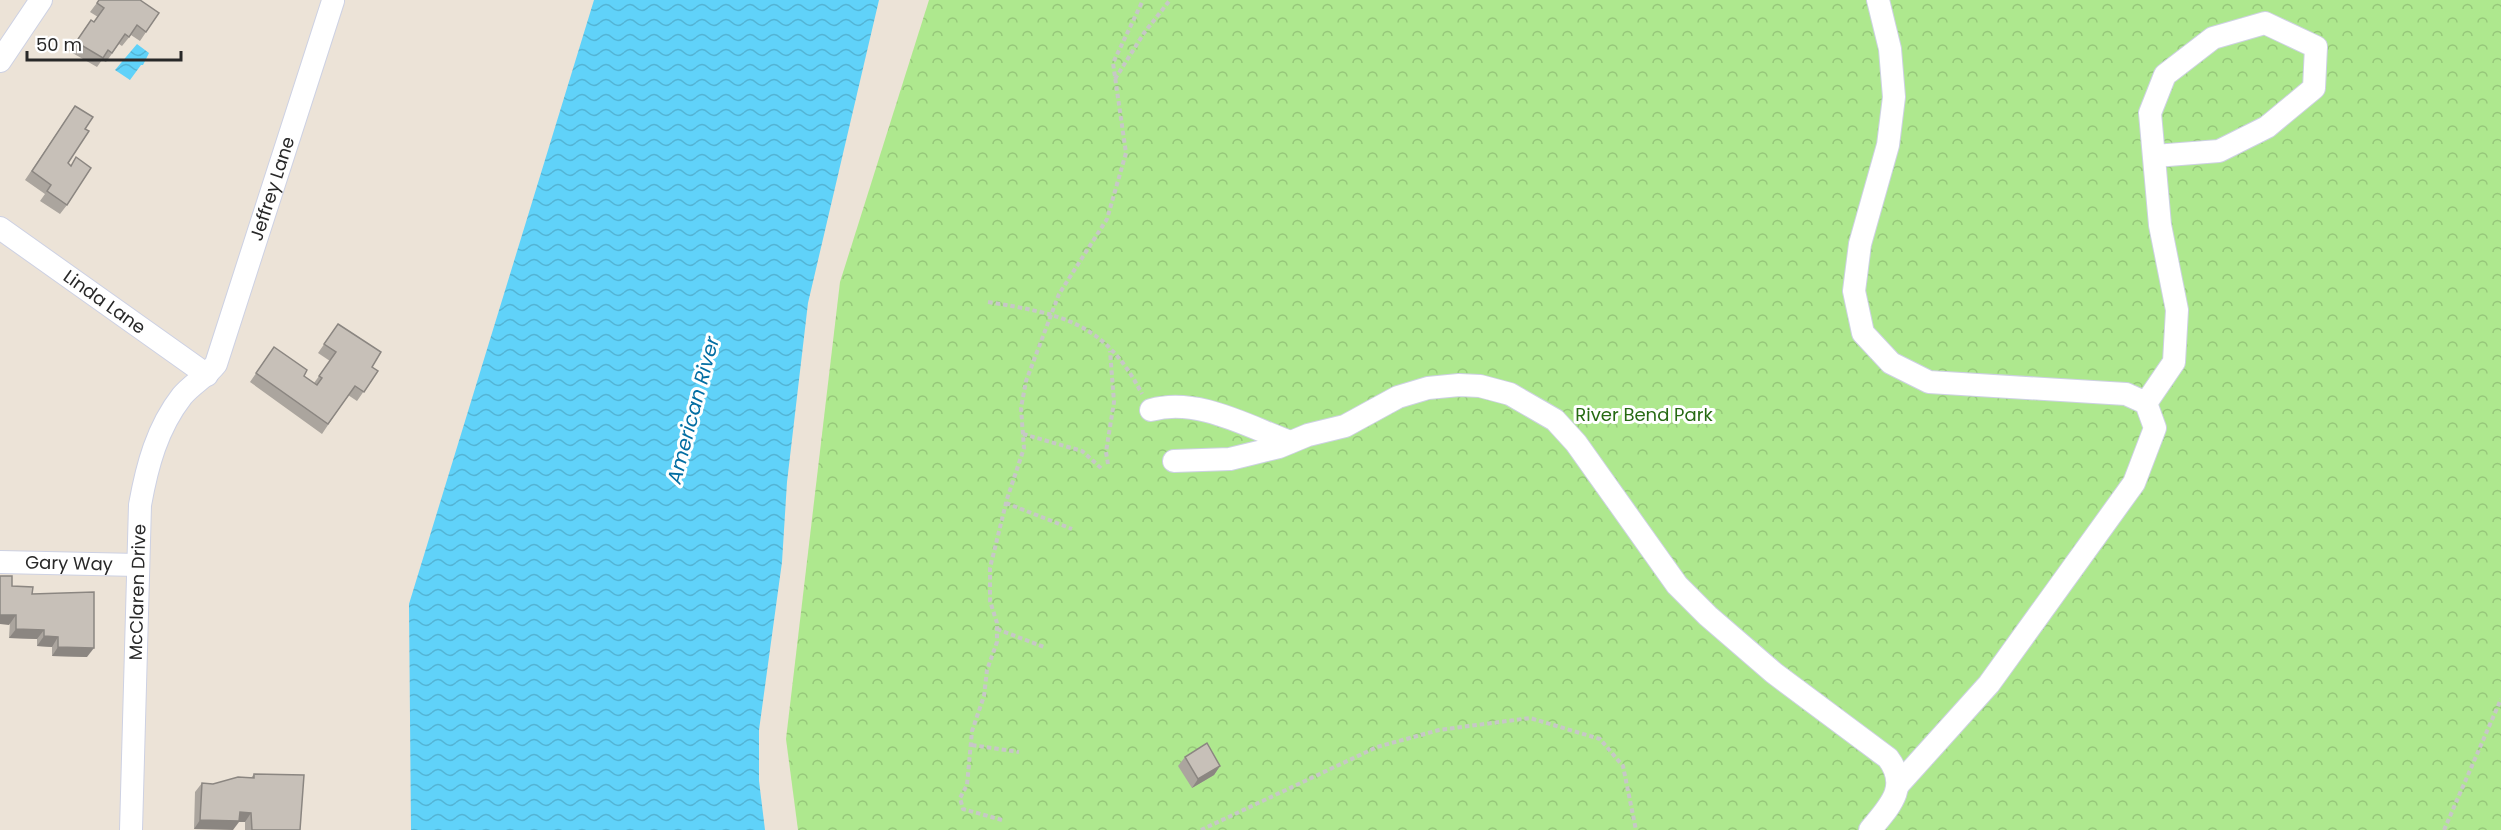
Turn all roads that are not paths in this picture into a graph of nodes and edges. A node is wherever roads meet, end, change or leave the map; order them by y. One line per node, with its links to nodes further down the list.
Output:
1 (41, 0): 4 (street)
2 (1878, 0): 8 (street)
3 (333, 1): 7 (street, Jeffrey Lane)
4 (0, 61)
5 (2155, 156): 5 (street); 8 (street)
6 (0, 228): 7 (street, Linda Lane)
7 (207, 375): 13 (street, McClaren Drive)
8 (2146, 403): 14 (street)
9 (1151, 410): 10 (street)
10 (1290, 442): 11 (street); 14 (street)
11 (1174, 461)
12 (0, 562): 13 (street, Gary Way)
13 (138, 565): 15 (street, McClaren Drive)
14 (1899, 784): 16 (street)
15 (131, 830)
16 (1870, 830)

